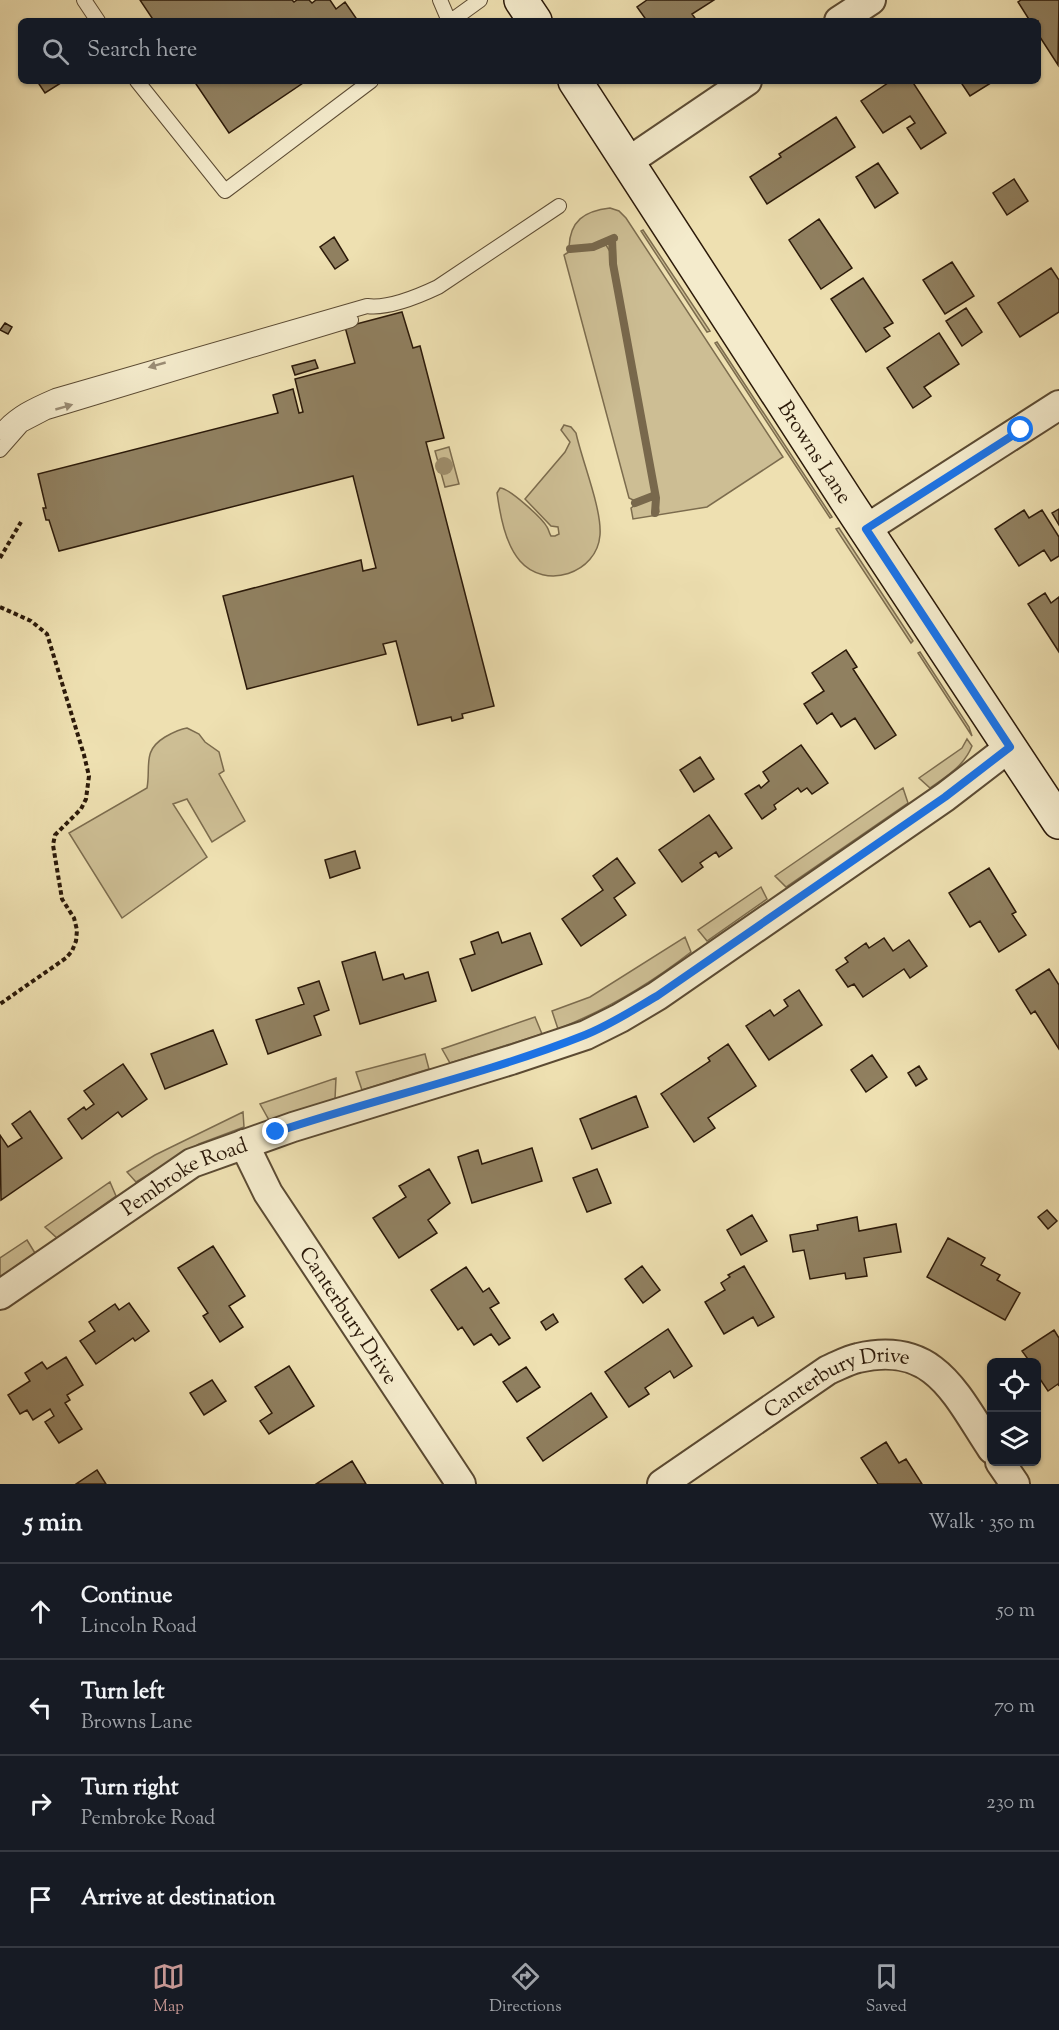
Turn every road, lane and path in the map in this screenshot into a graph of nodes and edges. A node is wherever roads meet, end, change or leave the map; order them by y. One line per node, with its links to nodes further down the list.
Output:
1 (84, 0): 6 (lane)
2 (440, 0): 7 (lane)
3 (480, 0): 8 (lane)
4 (521, 0): 9 (street)
5 (871, 0): 10 (street)
6 (96, 18)
7 (449, 18)
8 (454, 18)
9 (533, 18)
10 (844, 18)
11 (139, 84): 12 (lane)
12 (367, 84)
13 (577, 84): 15 (street, Browns Lane)
14 (743, 84): 15 (street)
15 (628, 161): 22 (street, Browns Lane)
16 (558, 206): 17 (lane)
17 (375, 307): 19 (lane, one-way to 19); 20 (lane, one-way to 17)
18 (1059, 405): 22 (street)
19 (0, 432)
20 (0, 450)
21 (21, 522): 23 (path)
22 (866, 529): 25 (street, Browns Lane)
23 (0, 558)
24 (0, 607): 27 (path)
25 (1010, 747): 26 (street, Browns Lane); 28 (street, Pembroke Road)
26 (1059, 822)
27 (0, 1004)
28 (244, 1144): 29 (street, Pembroke Road); 32 (street, Canterbury Drive)
29 (0, 1294)
30 (987, 1442): 33 (street, Canterbury Drive)
31 (1003, 1466): 34 (street)
32 (461, 1484)
33 (662, 1484)
34 (1015, 1484)

